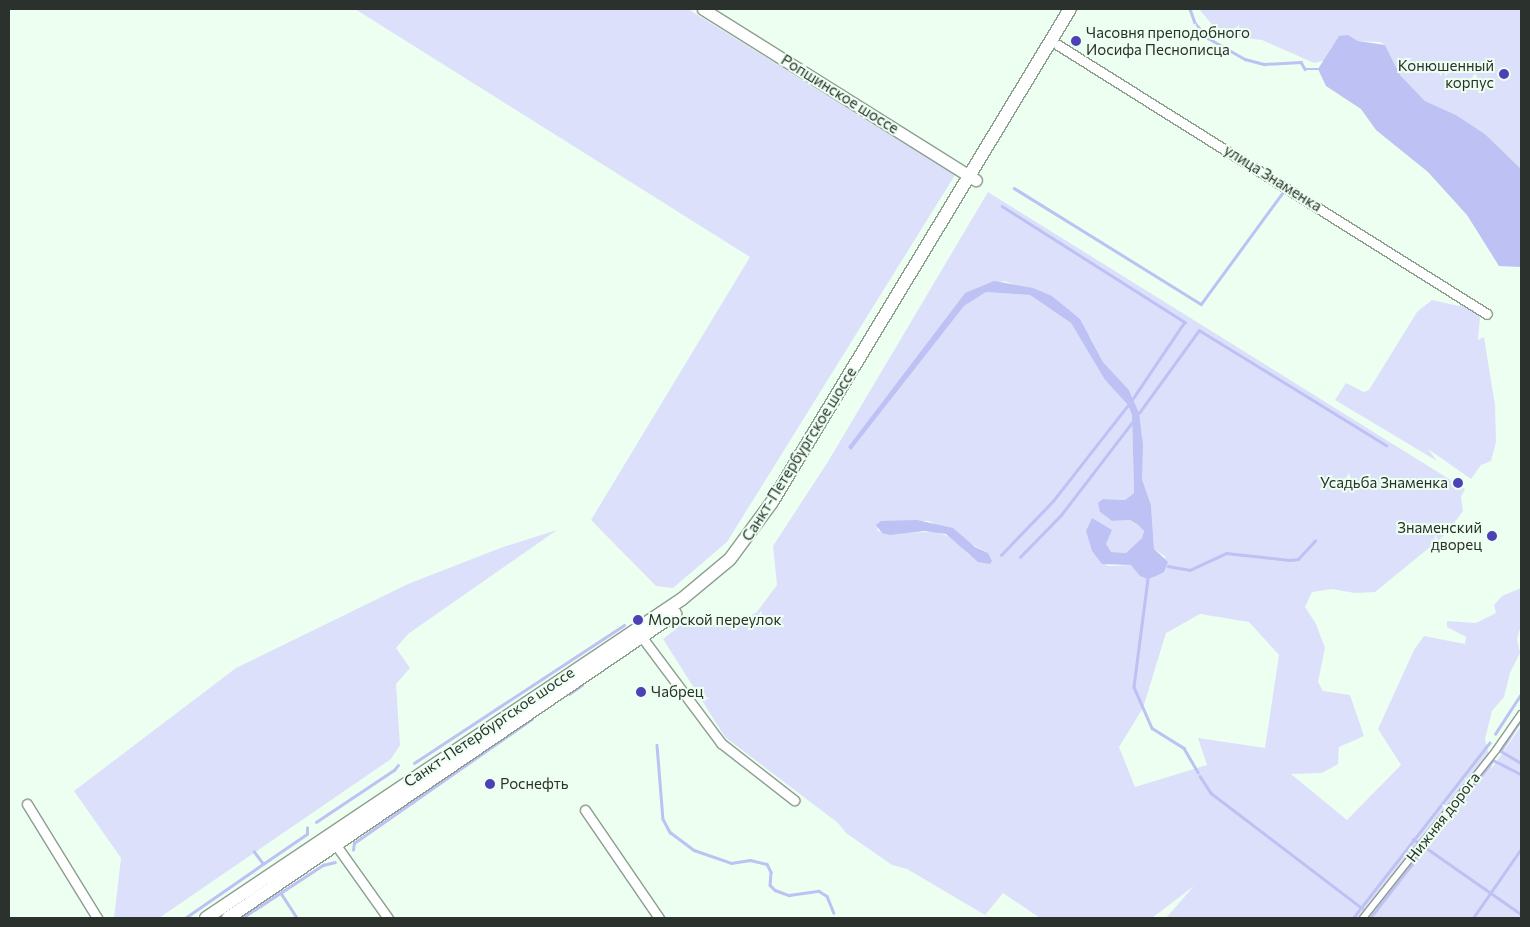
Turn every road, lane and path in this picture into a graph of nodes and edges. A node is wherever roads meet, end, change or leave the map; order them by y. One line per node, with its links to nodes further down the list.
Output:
1 (703, 9): 5 (main road, Ропшинское шоссе)
2 (1070, 9): 5 (main road, Санкт-Петербургское шоссе)
3 (1080, 9): 4 (main road, Санкт-Петербургское шоссе)
4 (1058, 44): 5 (main road, Санкт-Петербургское шоссе); 6 (street, улица Знаменка)
5 (972, 178): 7 (main road, Санкт-Петербургское шоссе); 12 (main road, Санкт-Петербургское шоссе)
6 (1487, 314)
7 (641, 636): 9 (street); 12 (main road, Санкт-Петербургское шоссе)
8 (1521, 714): 18 (street, Нижняя дорога)
9 (794, 800)
10 (27, 804): 13 (street)
11 (585, 810): 17 (street)
12 (332, 840): 14 (main road, Санкт-Петербургское шоссе); 15 (main road, Санкт-Петербургское шоссе); 16 (street)
13 (97, 918)
14 (206, 918)
15 (228, 918)
16 (388, 918)
17 (659, 918)
18 (1363, 918)

